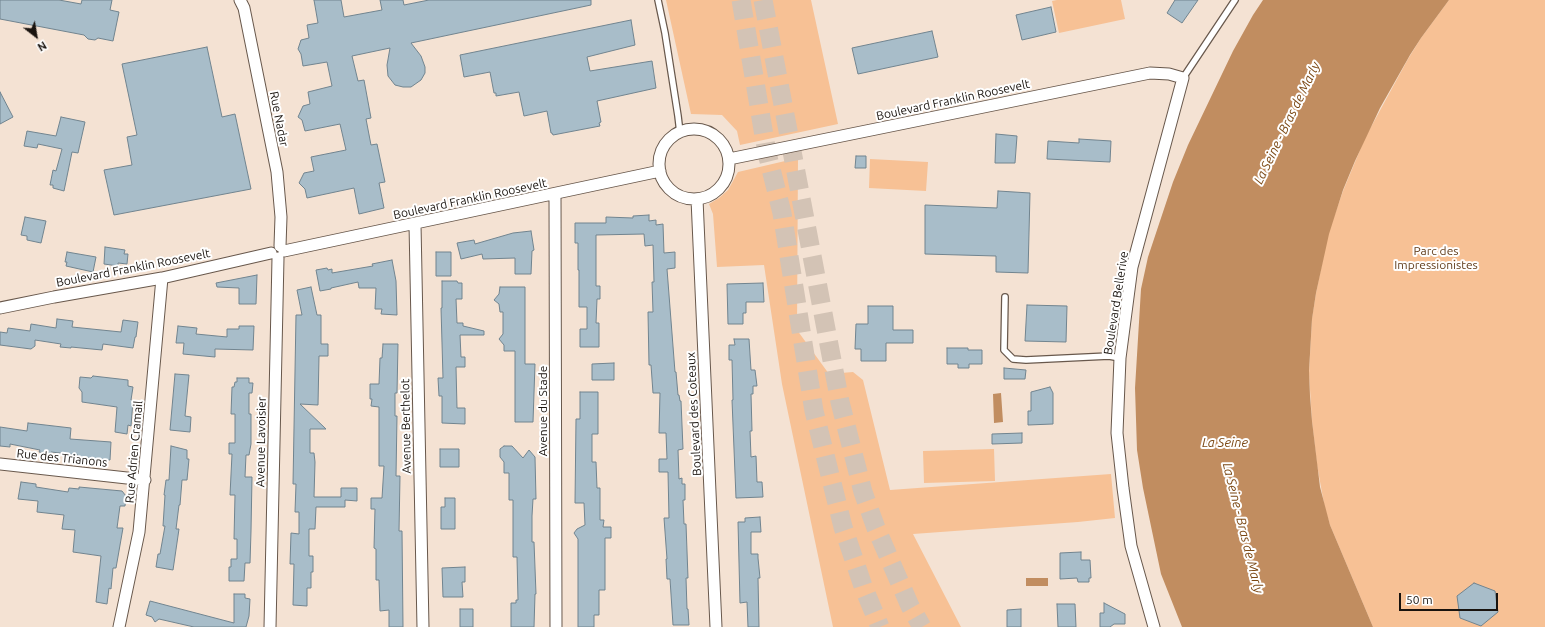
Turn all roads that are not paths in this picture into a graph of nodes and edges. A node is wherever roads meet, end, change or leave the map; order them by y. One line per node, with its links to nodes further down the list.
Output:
1 (240, 0): 11 (street, Rue Nadar)
2 (658, 0): 5 (lane)
3 (1235, 0): 4 (lane, Boulevard Bellerive)
4 (1183, 78): 6 (street, Boulevard Franklin Roosevelt); 15 (street, Boulevard Bellerive)
5 (680, 133): 6 (street); 7 (street)
6 (729, 159): 9 (street)
7 (660, 171): 8 (street, Boulevard Franklin Roosevelt); 9 (street)
8 (555, 194): 10 (street, Boulevard Franklin Roosevelt); 21 (street, Avenue du Stade)
9 (697, 199): 22 (street, Boulevard des Coteaux)
10 (415, 224): 11 (street, Boulevard Franklin Roosevelt); 20 (street, Avenue Berthelot)
11 (278, 252): 12 (street, Boulevard Franklin Roosevelt); 19 (street, Avenue Lavoisier)
12 (162, 278): 14 (street, Boulevard Franklin Roosevelt); 17 (street, Rue Adrien Cramail)
13 (1005, 297): 15 (lane)
14 (0, 308)
15 (1120, 358): 23 (street, Boulevard Bellerive)
16 (0, 464): 17 (street, Rue des Trianons)
17 (145, 480): 18 (street, Rue Adrien Cramail)
18 (119, 627)
19 (270, 627)
20 (423, 627)
21 (556, 627)
22 (716, 627)
23 (1154, 627)

